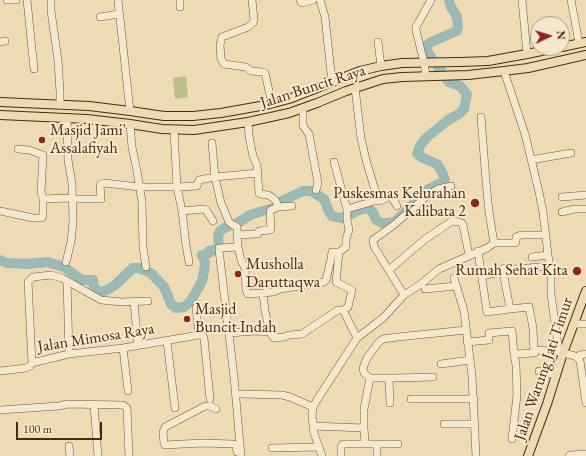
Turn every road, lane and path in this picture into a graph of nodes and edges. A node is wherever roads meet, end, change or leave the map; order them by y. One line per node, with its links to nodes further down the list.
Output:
1 (7, 0): 2 (street)
2 (16, 0)
3 (27, 0): 23 (street)
4 (51, 0): 30 (street)
5 (118, 0): 13 (street)
6 (252, 0): 29 (street)
7 (300, 0): 8 (street)
8 (313, 0)
9 (320, 0): 26 (street)
10 (431, 0): 21 (street)
11 (522, 0): 19 (street)
12 (571, 0): 16 (street)
13 (119, 14): 14 (street); 32 (street)
14 (100, 17)
15 (378, 42): 22 (street)
16 (583, 42): 17 (main road)
17 (570, 45)
18 (530, 53): 19 (main road, Jalan Buncit Raya)
19 (527, 54): 21 (main road, Jalan Buncit Raya)
20 (586, 55): 24 (main road, Jalan Buncit Raya)
21 (428, 62): 22 (main road, Jalan Buncit Raya); 25 (street)
22 (381, 66): 26 (main road, Jalan Buncit Raya)
23 (34, 69)
24 (504, 72): 25 (main road, Jalan Buncit Raya); 42 (street)
25 (426, 76): 27 (main road, Jalan Buncit Raya)
26 (332, 82): 29 (main road, Jalan Buncit Raya)
27 (355, 88): 31 (main road, Jalan Buncit Raya); 54 (street)
28 (0, 102): 30 (main road, Jalan Buncit Raya)
29 (272, 104): 32 (main road, Jalan Buncit Raya)
30 (60, 105): 32 (main road, Jalan Buncit Raya)
31 (303, 108): 36 (main road, Jalan Buncit Raya); 49 (street)
32 (130, 111)
33 (0, 115): 35 (main road, Jalan Buncit Raya)
34 (481, 117): 66 (street)
35 (68, 118): 37 (main road, Jalan Buncit Raya); 53 (street)
36 (248, 122): 38 (main road, Jalan Buncit Raya); 44 (street)
37 (130, 124): 38 (main road, Jalan Buncit Raya); 47 (street)
38 (174, 130): 48 (street)
39 (212, 143): 45 (street)
40 (18, 149): 52 (street)
41 (571, 153): 42 (street)
42 (531, 160): 65 (street)
43 (334, 162): 62 (street)
44 (258, 173): 45 (street); 55 (street)
45 (215, 177): 48 (street); 64 (street)
46 (451, 186): 77 (street)
47 (140, 187): 48 (street); 53 (street); 75 (street)
48 (178, 188): 60 (street)
49 (316, 190)
50 (586, 196): 51 (street)
51 (562, 197)
52 (44, 199): 53 (street); 59 (street)
53 (72, 199): 73 (street)
54 (378, 200): 57 (street); 62 (street)
55 (277, 205): 56 (street); 64 (street)
56 (292, 206)
57 (397, 206)
58 (586, 209): 61 (street)
59 (0, 211)
60 (182, 211): 63 (street); 74 (street)
61 (562, 212)
62 (347, 214): 69 (street)
63 (213, 221)
64 (237, 235): 67 (street)
65 (546, 235): 66 (street); 71 (street)
66 (494, 243): 68 (street)
67 (238, 247): 83 (street); 94 (street)
68 (478, 251): 70 (street); 79 (street)
69 (339, 252): 83 (street); 89 (street)
70 (469, 255): 77 (street); 84 (street)
71 (548, 255): 72 (street); 76 (street)
72 (532, 257)
73 (66, 262)
74 (189, 262)
75 (146, 266)
76 (550, 266): 78 (street); 101 (street)
77 (389, 270): 84 (street)
78 (503, 271): 79 (street); 88 (street)
79 (482, 276): 88 (street)
80 (67, 281): 86 (street); 103 (street); 108 (street)
81 (424, 289): 92 (street)
82 (586, 291): 90 (main road, Jalan Warung Jati Timur)
83 (263, 293): 93 (street)
84 (404, 294): 96 (street)
85 (148, 301): 86 (street)
86 (134, 302): 99 (street)
87 (196, 308): 95 (street)
88 (510, 309): 102 (street)
89 (343, 310): 93 (street); 96 (street)
90 (574, 324): 91 (street); 101 (main road, Jalan Warung Jati Timur)
91 (586, 324)
92 (466, 330): 98 (street); 114 (street)
93 (270, 332): 94 (street)
94 (229, 333): 145 (street)
95 (199, 336): 97 (street, Jalan Mimosa Raya); 119 (street)
96 (358, 338): 126 (street)
97 (167, 341): 99 (street, Jalan Mimosa Raya); 125 (street)
98 (468, 342): 104 (street); 107 (street)
99 (138, 345): 100 (street, Jalan Mimosa Raya)
100 (123, 348): 103 (street, Jalan Mimosa Raya); 117 (street)
101 (561, 352): 102 (street); 106 (street); 112 (main road, Jalan Warung Jati Timur)
102 (534, 353): 104 (street)
103 (69, 354): 108 (street, Jalan Mimosa Raya)
104 (514, 354): 133 (street)
105 (586, 354): 106 (street)
106 (578, 358): 116 (street)
107 (470, 360): 109 (street); 121 (street)
108 (32, 363): 110 (street, Jalan Mimosa Raya)
109 (441, 364)
110 (0, 371)
111 (538, 371): 112 (street)
112 (556, 375): 150 (main road, Jalan Warung Jati Timur)
113 (433, 376): 115 (street)
114 (370, 378): 115 (street); 132 (street)
115 (389, 379): 122 (street)
116 (584, 379): 123 (street)
117 (128, 392)
118 (241, 394): 126 (street)
119 (210, 399)
120 (411, 399): 121 (street)
121 (474, 399): 130 (street)
122 (390, 403)
123 (586, 403)
124 (94, 405): 128 (street); 142 (street); 143 (street)
125 (175, 408)
126 (313, 408): 131 (street)
127 (216, 409): 144 (street)
128 (0, 410)
129 (444, 424): 130 (street)
130 (475, 424): 149 (street)
131 (313, 426): 132 (street); 138 (street)
132 (364, 428): 134 (street)
133 (512, 438)
134 (365, 444): 135 (street); 147 (street)
135 (377, 444): 136 (street); 148 (street)
136 (398, 444)
137 (69, 446): 141 (street)
138 (318, 447): 139 (street); 146 (street)
139 (272, 448)
140 (586, 455): 151 (street)
141 (70, 456)
142 (98, 456)
143 (129, 456)
144 (237, 456)
145 (241, 456)
146 (322, 456)
147 (342, 456)
148 (377, 456)
149 (476, 456)
150 (528, 456)
151 (569, 456)

